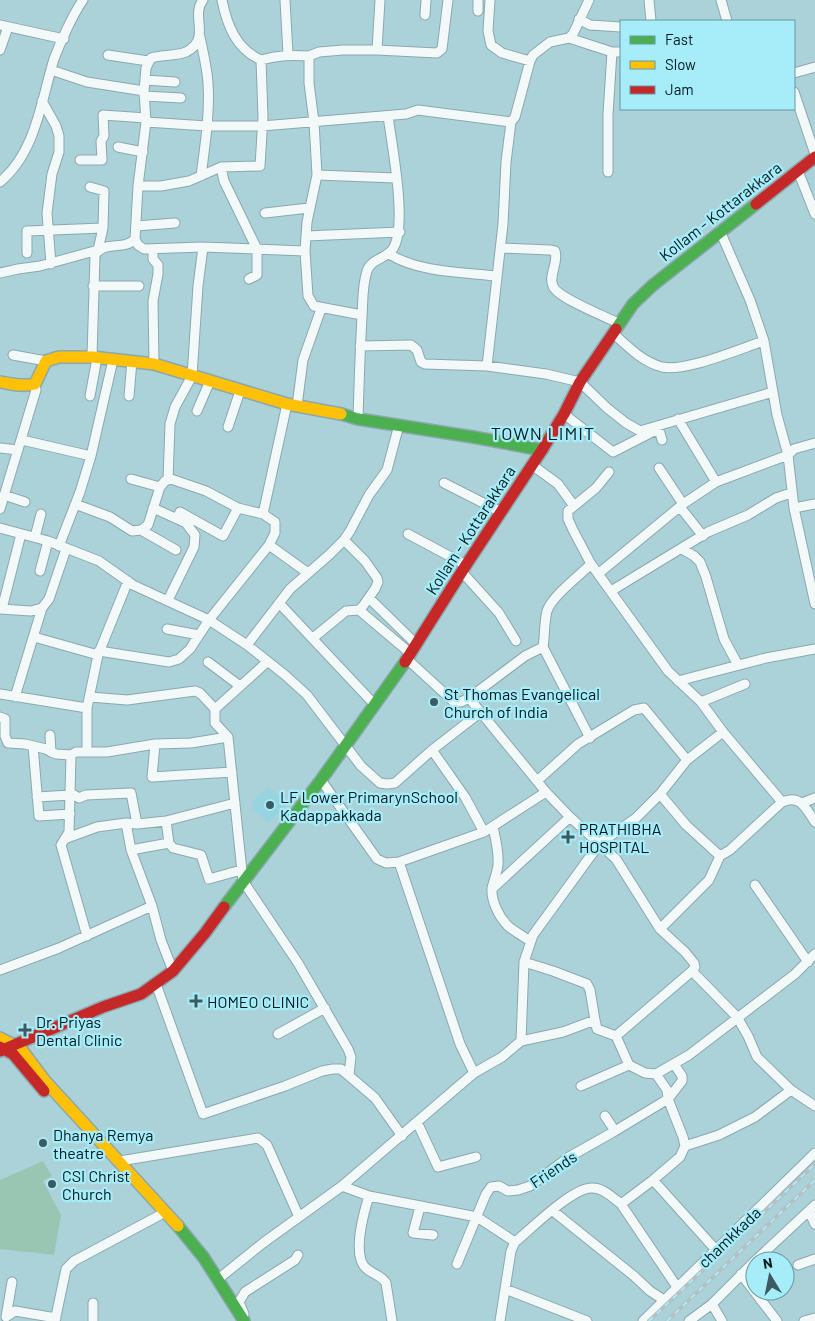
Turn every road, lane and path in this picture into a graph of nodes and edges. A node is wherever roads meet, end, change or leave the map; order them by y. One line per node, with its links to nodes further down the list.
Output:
1 (83, 0): 22 (street)
2 (203, 0): 20 (street)
3 (222, 0): 29 (street)
4 (285, 0): 26 (street)
5 (380, 0): 24 (street)
6 (426, 0): 14 (street)
7 (448, 0): 24 (street)
8 (478, 0): 13 (street)
9 (490, 0): 31 (street)
10 (589, 0): 15 (street)
11 (649, 0): 16 (street)
12 (721, 0): 17 (street)
13 (478, 11)
14 (425, 15)
15 (579, 19): 19 (street); 21 (street)
16 (651, 20)
17 (727, 20)
18 (4, 26): 22 (street); 23 (street)
19 (620, 28)
20 (200, 37): 30 (street); 45 (street)
21 (569, 38): 25 (street); 31 (street)
22 (64, 39): 33 (street)
23 (0, 50)
24 (377, 50): 28 (street)
25 (617, 52): 53 (street)
26 (288, 54): 28 (street); 29 (street)
27 (108, 55): 30 (street)
28 (309, 56): 43 (street)
29 (261, 60): 46 (street)
30 (148, 61): 35 (street)
31 (530, 61): 44 (street)
32 (815, 67): 34 (street)
33 (51, 70): 37 (street); 40 (street)
34 (795, 73)
35 (145, 80): 36 (street); 37 (street)
36 (175, 82)
37 (144, 94): 39 (street); 42 (street)
38 (795, 95): 49 (street)
39 (181, 98)
40 (42, 101): 57 (street); 66 (street)
41 (388, 116): 43 (street); 44 (street); 56 (street)
42 (146, 120): 45 (street); 48 (street); 50 (street)
43 (314, 122): 46 (street); 54 (street)
44 (511, 122): 72 (street)
45 (207, 126): 46 (street); 55 (street)
46 (262, 126): 51 (street)
47 (118, 147): 48 (street)
48 (143, 152): 58 (street)
49 (815, 156): 52 (main road, Kollam - Kottarakkara)
50 (80, 160)
51 (221, 167): 55 (street); 74 (street)
52 (798, 171): 62 (street); 67 (main road, Kollam - Kottarakkara)
53 (608, 172)
54 (317, 175): 56 (street); 60 (street)
55 (201, 176): 58 (street)
56 (396, 178): 68 (street)
57 (0, 182)
58 (138, 186): 64 (street)
59 (90, 187): 65 (street)
60 (309, 208): 61 (street); 69 (street)
61 (265, 213)
62 (815, 214)
63 (175, 223): 64 (street)
64 (136, 226): 70 (street)
65 (102, 228): 66 (street); 75 (street)
66 (48, 229): 77 (street); 79 (street)
67 (720, 231): 87 (main road, Kollam - Kottarakkara); 89 (street)
68 (400, 232): 69 (street); 78 (street)
69 (306, 236): 76 (street)
70 (135, 238): 73 (street); 75 (street)
71 (203, 248): 73 (street); 74 (street); 98 (street)
72 (501, 248): 81 (street); 87 (street)
73 (153, 249): 96 (street)
74 (256, 249): 76 (street); 82 (street)
75 (98, 250): 79 (street); 83 (street)
76 (305, 251): 85 (street)
77 (27, 253)
78 (389, 254): 81 (street); 86 (street)
79 (51, 264): 80 (street)
80 (0, 273)
81 (498, 276): 97 (street)
82 (249, 279)
83 (93, 286): 84 (street); 92 (street)
84 (139, 286)
85 (321, 309): 86 (street); 107 (street)
86 (362, 316): 90 (street)
87 (620, 324): 88 (main road, Kollam - Kottarakkara)
88 (614, 334): 89 (street); 101 (main road, Kollam - Kottarakkara)
89 (764, 341): 104 (street)
90 (360, 346): 97 (street); 110 (street)
91 (13, 355): 93 (street)
92 (94, 358): 93 (main road); 94 (main road); 105 (street)
93 (46, 360): 102 (main road)
94 (113, 360): 95 (main road); 121 (street)
95 (132, 361): 96 (main road); 106 (street)
96 (154, 364): 98 (main road)
97 (487, 366): 101 (street)
98 (192, 376): 99 (main road); 127 (street)
99 (210, 381): 103 (main road); 108 (street)
100 (0, 382): 102 (main road)
101 (580, 382): 109 (main road, Kollam - Kottarakkara); 111 (street)
102 (35, 384): 114 (street)
103 (240, 391): 107 (main road); 113 (street)
104 (773, 392): 111 (street); 120 (street)
105 (90, 396)
106 (129, 396)
107 (292, 405): 110 (main road); 144 (street)
108 (197, 411)
109 (564, 414): 115 (street); 119 (main road, Kollam - Kottarakkara)
110 (358, 419): 112 (main road)
111 (678, 419): 128 (street)
112 (399, 424): 119 (main road); 152 (street)
113 (228, 428)
114 (22, 440): 118 (street); 121 (street)
115 (662, 440)
116 (815, 443): 120 (street)
117 (0, 448): 118 (street)
118 (18, 450): 125 (street)
119 (542, 450): 122 (main road, Kollam - Kottarakkara)
120 (788, 455): 128 (street); 131 (street)
121 (90, 456): 134 (street)
122 (532, 465): 137 (street); 142 (main road, Kollam - Kottarakkara)
123 (659, 468): 136 (street)
124 (609, 472): 137 (street)
125 (5, 476): 132 (street)
126 (131, 479): 130 (street)
127 (168, 480): 130 (street); 139 (street)
128 (716, 482): 136 (street)
129 (444, 483): 142 (street)
130 (160, 487): 138 (street)
131 (791, 493): 140 (street); 150 (street)
132 (4, 495): 133 (street); 141 (street)
133 (25, 502)
134 (76, 504): 147 (street); 155 (street)
135 (815, 504): 140 (street)
136 (681, 505): 150 (street); 162 (street)
137 (574, 506): 158 (street)
138 (154, 508): 145 (street); 147 (street)
139 (238, 508): 144 (street); 145 (street)
140 (794, 508): 168 (street)
141 (0, 509)
142 (501, 512): 159 (main road, Kollam - Kottarakkara)
143 (41, 514): 151 (street)
144 (264, 514): 154 (street)
145 (177, 518): 166 (street)
146 (0, 528): 148 (street)
147 (141, 530): 157 (street)
148 (21, 534): 151 (street); 170 (street)
149 (408, 534): 159 (street)
150 (703, 536): 156 (street)
151 (35, 537): 153 (street)
152 (344, 540): 161 (street); 165 (street)
153 (48, 541): 155 (street); 160 (street)
154 (269, 545): 161 (street); 172 (street)
155 (63, 547): 163 (street); 169 (street)
156 (682, 549): 164 (street); 185 (street)
157 (176, 550)
158 (591, 564): 162 (street); 179 (street)
159 (464, 568): 177 (street); 181 (main road, Kollam - Kottarakkara)
160 (40, 571)
161 (308, 573): 167 (street)
162 (598, 574): 164 (street)
163 (128, 582): 166 (street); 182 (street)
164 (611, 591): 186 (street)
165 (369, 598): 171 (street); 181 (street)
166 (168, 600): 172 (street)
167 (279, 603): 176 (street); 178 (street)
168 (815, 604)
169 (42, 608): 170 (street); 175 (street)
170 (1, 609)
171 (359, 610): 176 (street); 181 (street)
172 (209, 620): 174 (street); 178 (street)
173 (167, 629): 174 (street)
174 (199, 635): 182 (street)
175 (34, 637): 182 (street); 190 (street)
176 (313, 638): 194 (street)
177 (516, 641)
178 (248, 645): 184 (street)
179 (543, 647): 192 (street); 202 (street)
180 (815, 649): 185 (street)
181 (411, 652): 192 (street); 194 (main road, Kollam - Kottarakkara)
182 (99, 653): 191 (street)
183 (208, 662): 188 (street)
184 (267, 662): 188 (street); 204 (street)
185 (738, 665): 186 (street)
186 (678, 681): 193 (street)
187 (745, 684): 193 (street)
188 (240, 686): 196 (street)
189 (0, 694): 190 (street)
190 (15, 697): 195 (street)
191 (90, 697): 195 (street); 196 (street)
192 (468, 698): 197 (street)
193 (701, 702): 199 (street)
194 (375, 705): 204 (main road, Kollam - Kottarakkara)
195 (87, 708): 207 (street)
196 (215, 709): 201 (street)
197 (481, 712): 206 (street); 213 (street)
198 (0, 717): 205 (street)
199 (723, 732): 210 (street); 219 (street)
200 (50, 735): 208 (street)
201 (228, 737): 203 (street); 211 (street)
202 (590, 738): 210 (street); 213 (street)
203 (155, 744): 207 (street); 211 (street)
204 (346, 745): 206 (street); 212 (main road, Kollam - Kottarakkara)
205 (33, 746): 208 (street); 217 (street)
206 (432, 750): 229 (street)
207 (87, 751): 209 (street)
208 (51, 752): 209 (street)
209 (71, 755): 215 (street)
210 (687, 760): 216 (street)
211 (232, 772): 220 (street)
212 (321, 780): 235 (street); 236 (main road, Kollam - Kottarakkara)
213 (537, 781): 214 (street)
214 (546, 792): 223 (street); 228 (street)
215 (70, 794): 217 (street); 222 (street); 227 (street)
216 (660, 794): 232 (street); 234 (street)
217 (37, 797): 222 (street)
218 (815, 798): 221 (street)
219 (782, 802): 221 (street); 234 (street)
220 (235, 803): 224 (street); 236 (street)
221 (802, 804): 225 (street)
222 (70, 814): 230 (street)
223 (570, 817): 232 (street); 238 (street)
224 (166, 821): 227 (street); 231 (street)
225 (815, 822)
226 (126, 823): 227 (street); 230 (street); 233 (street)
227 (137, 824)
228 (493, 827): 229 (street); 238 (street)
229 (484, 832): 235 (street)
230 (67, 838): 241 (street)
231 (169, 843): 233 (street); 236 (street)
232 (600, 843): 240 (street); 242 (street)
233 (131, 850): 239 (street)
234 (720, 856): 240 (street)
235 (399, 862): 259 (street)
236 (242, 875): 246 (main road, Kollam - Kottarakkara); 249 (street)
237 (755, 885): 243 (street)
238 (492, 890): 242 (street)
239 (152, 906): 241 (street); 246 (street)
240 (660, 929): 247 (street)
241 (87, 936): 245 (street)
242 (530, 941): 244 (street)
243 (813, 957): 250 (street)
244 (524, 962): 251 (street); 254 (street)
245 (0, 970)
246 (173, 971): 248 (main road, Kollam - Kottarakkara)
247 (692, 971): 250 (street); 253 (street)
248 (156, 984): 255 (main road, Kollam - Kottarakkara); 261 (street)
249 (325, 1008): 252 (street); 261 (street)
250 (737, 1018): 257 (street); 263 (street)
251 (594, 1020): 253 (street); 254 (street)
252 (278, 1034)
253 (616, 1036): 258 (street)
254 (521, 1041): 259 (street)
255 (8, 1048): 256 (main road, Kollam - Kottarakkara); 273 (main road); 281 (main road)
256 (0, 1060)
257 (674, 1064): 260 (street); 264 (street)
258 (629, 1065): 260 (street); 262 (street)
259 (474, 1073): 267 (street)
260 (656, 1074): 264 (street)
261 (349, 1075): 269 (street)
262 (581, 1086)
263 (791, 1090): 265 (street); 270 (street)
264 (668, 1099): 268 (street); 270 (street)
265 (815, 1106)
266 (605, 1116): 268 (street)
267 (418, 1122): 269 (street); 272 (street)
268 (616, 1131): 282 (street, Friends)
269 (402, 1136): 275 (street)
270 (685, 1146): 274 (street)
271 (815, 1153): 287 (street, chamkkada)
272 (476, 1157)
273 (120, 1161): 283 (street); 296 (main road)
274 (653, 1180): 277 (street); 287 (street)
275 (342, 1186): 276 (street); 283 (street)
276 (369, 1196): 278 (street); 312 (street)
277 (621, 1204): 280 (street); 298 (street)
278 (420, 1207): 282 (street); 285 (street)
279 (812, 1208): 284 (street); 288 (street)
280 (553, 1210): 286 (street); 300 (street)
281 (160, 1215): 296 (main road); 307 (street)
282 (477, 1217): 286 (street); 291 (street)
283 (299, 1218): 296 (street)
284 (815, 1224)
285 (433, 1235)
286 (515, 1242): 299 (street)
287 (716, 1250): 298 (street, chamkkada)
288 (766, 1251)
289 (298, 1255): 301 (street)
290 (815, 1259): 292 (street)
291 (457, 1264)
292 (798, 1265)
293 (745, 1271): 294 (street)
294 (742, 1274): 295 (street); 304 (street)
295 (745, 1277)
296 (216, 1278): 301 (main road)
297 (12, 1282): 305 (street)
298 (677, 1287): 300 (street, chamkkada)
299 (506, 1289): 313 (street); 314 (street)
300 (664, 1300): 315 (street, chamkkada)
301 (234, 1301): 309 (street); 310 (main road); 311 (street)
302 (764, 1301): 318 (street)
303 (93, 1303): 308 (street)
304 (712, 1304): 316 (street); 317 (street)
305 (3, 1318): 307 (street)
306 (815, 1318): 319 (street)
307 (56, 1320)
308 (93, 1321)
309 (235, 1321)
310 (244, 1321)
311 (248, 1321)
312 (392, 1321)
313 (500, 1321)
314 (587, 1321)
315 (643, 1321)
316 (689, 1321)
317 (722, 1321)
318 (777, 1321)
319 (804, 1321)

